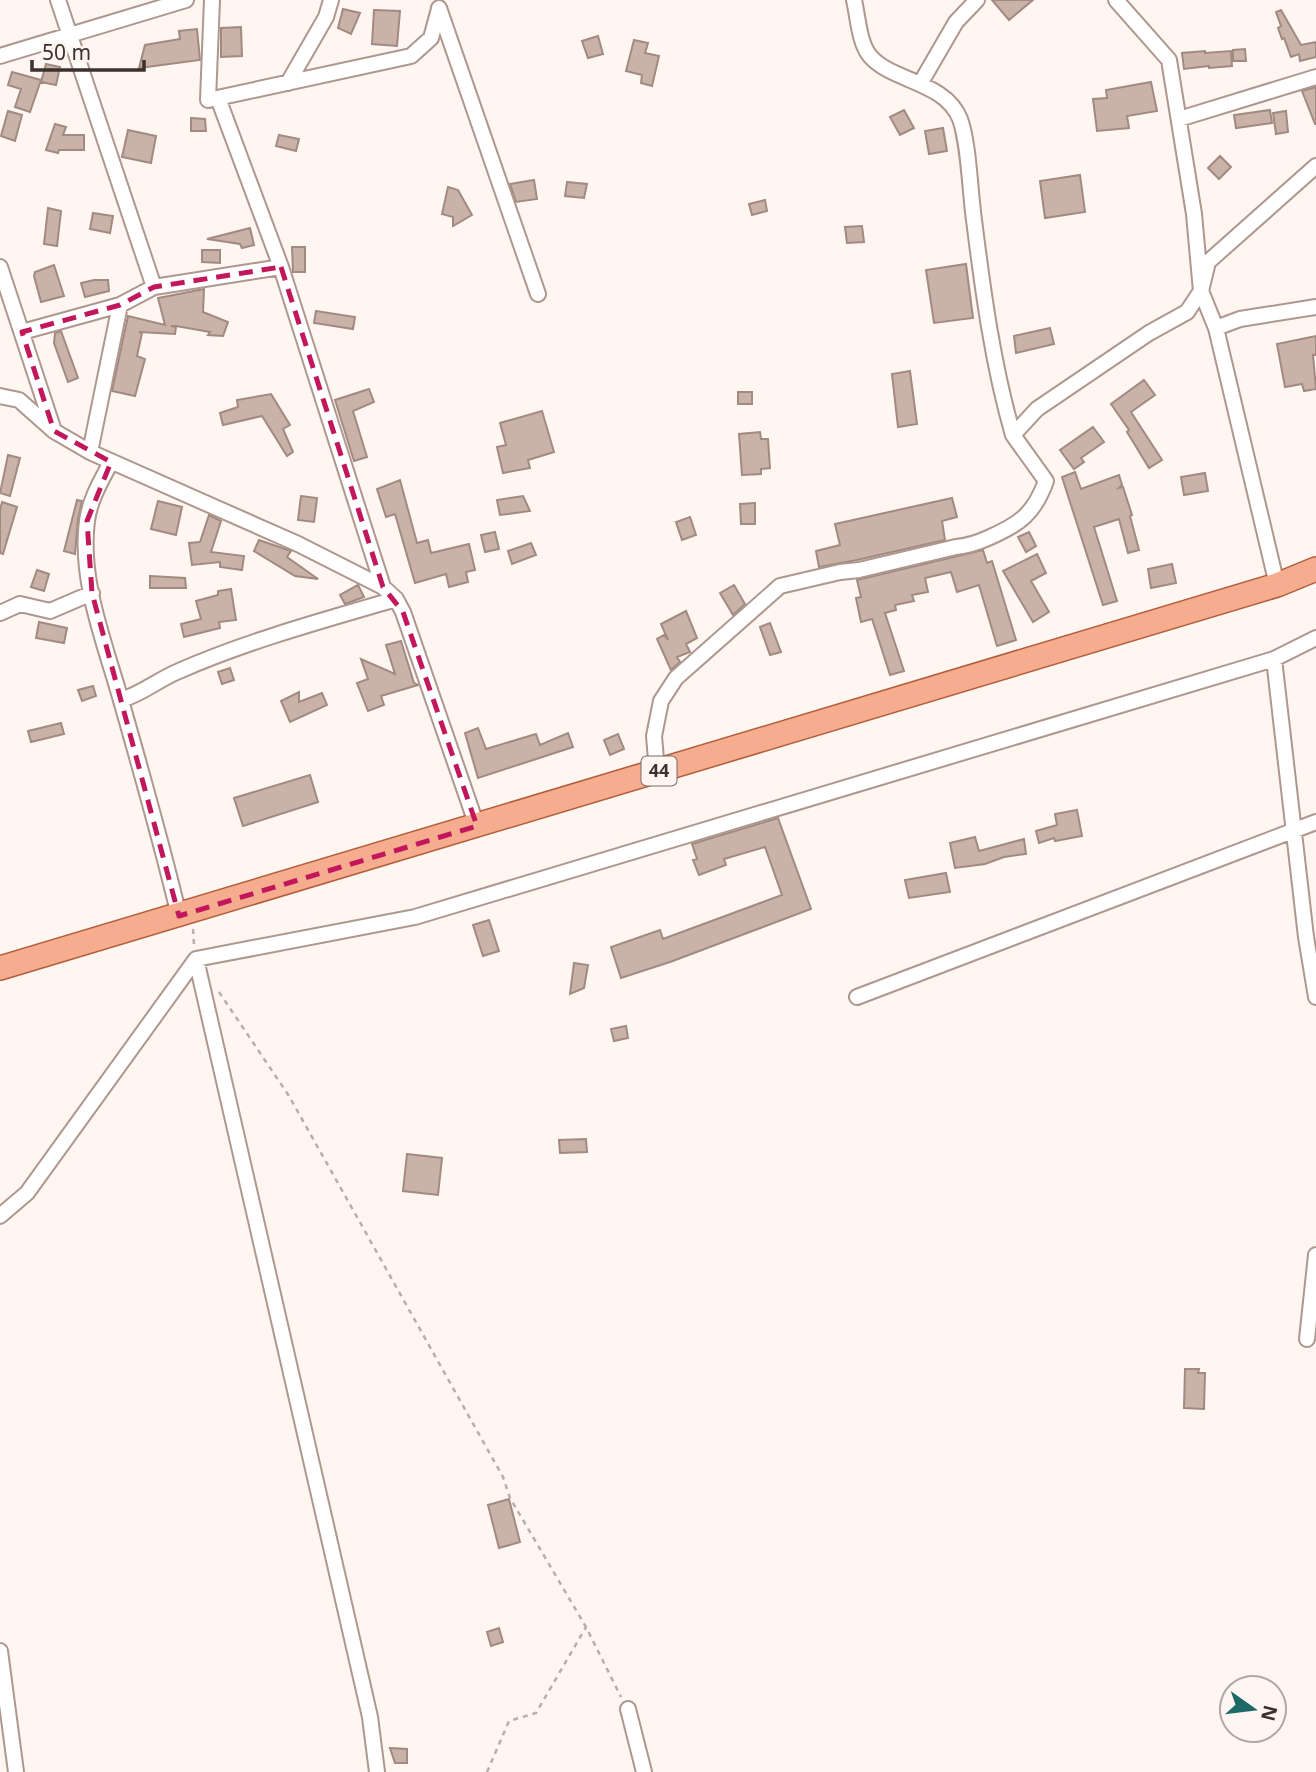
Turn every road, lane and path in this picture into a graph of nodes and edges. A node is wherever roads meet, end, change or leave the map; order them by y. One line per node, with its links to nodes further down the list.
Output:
1 (58, 0): 9 (street)
2 (186, 0): 9 (street)
3 (212, 0): 14 (street)
4 (331, 0): 12 (street)
5 (854, 0): 13 (street)
6 (977, 0): 13 (street)
7 (1116, 0): 15 (street)
8 (438, 4): 12 (street); 21 (street)
9 (69, 34): 10 (street); 19 (street)
10 (0, 56)
11 (1316, 77): 15 (street)
12 (288, 83): 14 (street)
13 (920, 84): 28 (street)
14 (218, 98): 18 (street)
15 (1178, 120): 20 (street)
16 (1316, 166): 20 (street)
17 (0, 267): 25 (street)
18 (281, 267): 19 (street); 33 (street)
19 (154, 287): 22 (street)
20 (1201, 291): 24 (street); 28 (street)
21 (538, 293)
22 (120, 305): 25 (street); 29 (street)
23 (1316, 307): 24 (street)
24 (1216, 328): 32 (street)
25 (22, 332): 27 (street)
26 (0, 396): 27 (street)
27 (54, 431): 29 (street)
28 (1013, 435): 40 (street)
29 (90, 452): 30 (street)
30 (111, 462): 33 (street); 34 (street)
31 (1316, 569): 32 (main road, 44)
32 (1277, 586): 40 (main road, 44)
33 (383, 587): 35 (street)
34 (92, 593): 36 (street); 39 (street)
35 (396, 600): 39 (street); 42 (street)
36 (0, 613)
37 (1316, 638): 38 (street)
38 (1274, 659): 43 (street); 45 (street)
39 (121, 699): 44 (street)
40 (657, 771): 42 (main road, 44)
41 (1316, 822): 43 (street)
42 (477, 826): 44 (main road, 44)
43 (1294, 831): 48 (street); 49 (street)
44 (185, 914): 45 (path); 46 (main road, 44)
45 (196, 959): 50 (street); 58 (street)
46 (0, 968)
47 (219, 993): 53 (path)
48 (1316, 997)
49 (857, 998)
50 (0, 1216)
51 (1316, 1255): 52 (street)
52 (1307, 1339)
53 (586, 1627): 56 (path); 59 (path)
54 (0, 1651): 55 (street)
55 (2, 1674): 57 (street)
56 (628, 1709): 60 (street)
57 (16, 1772)
58 (377, 1772)
59 (487, 1772)
60 (644, 1772)

